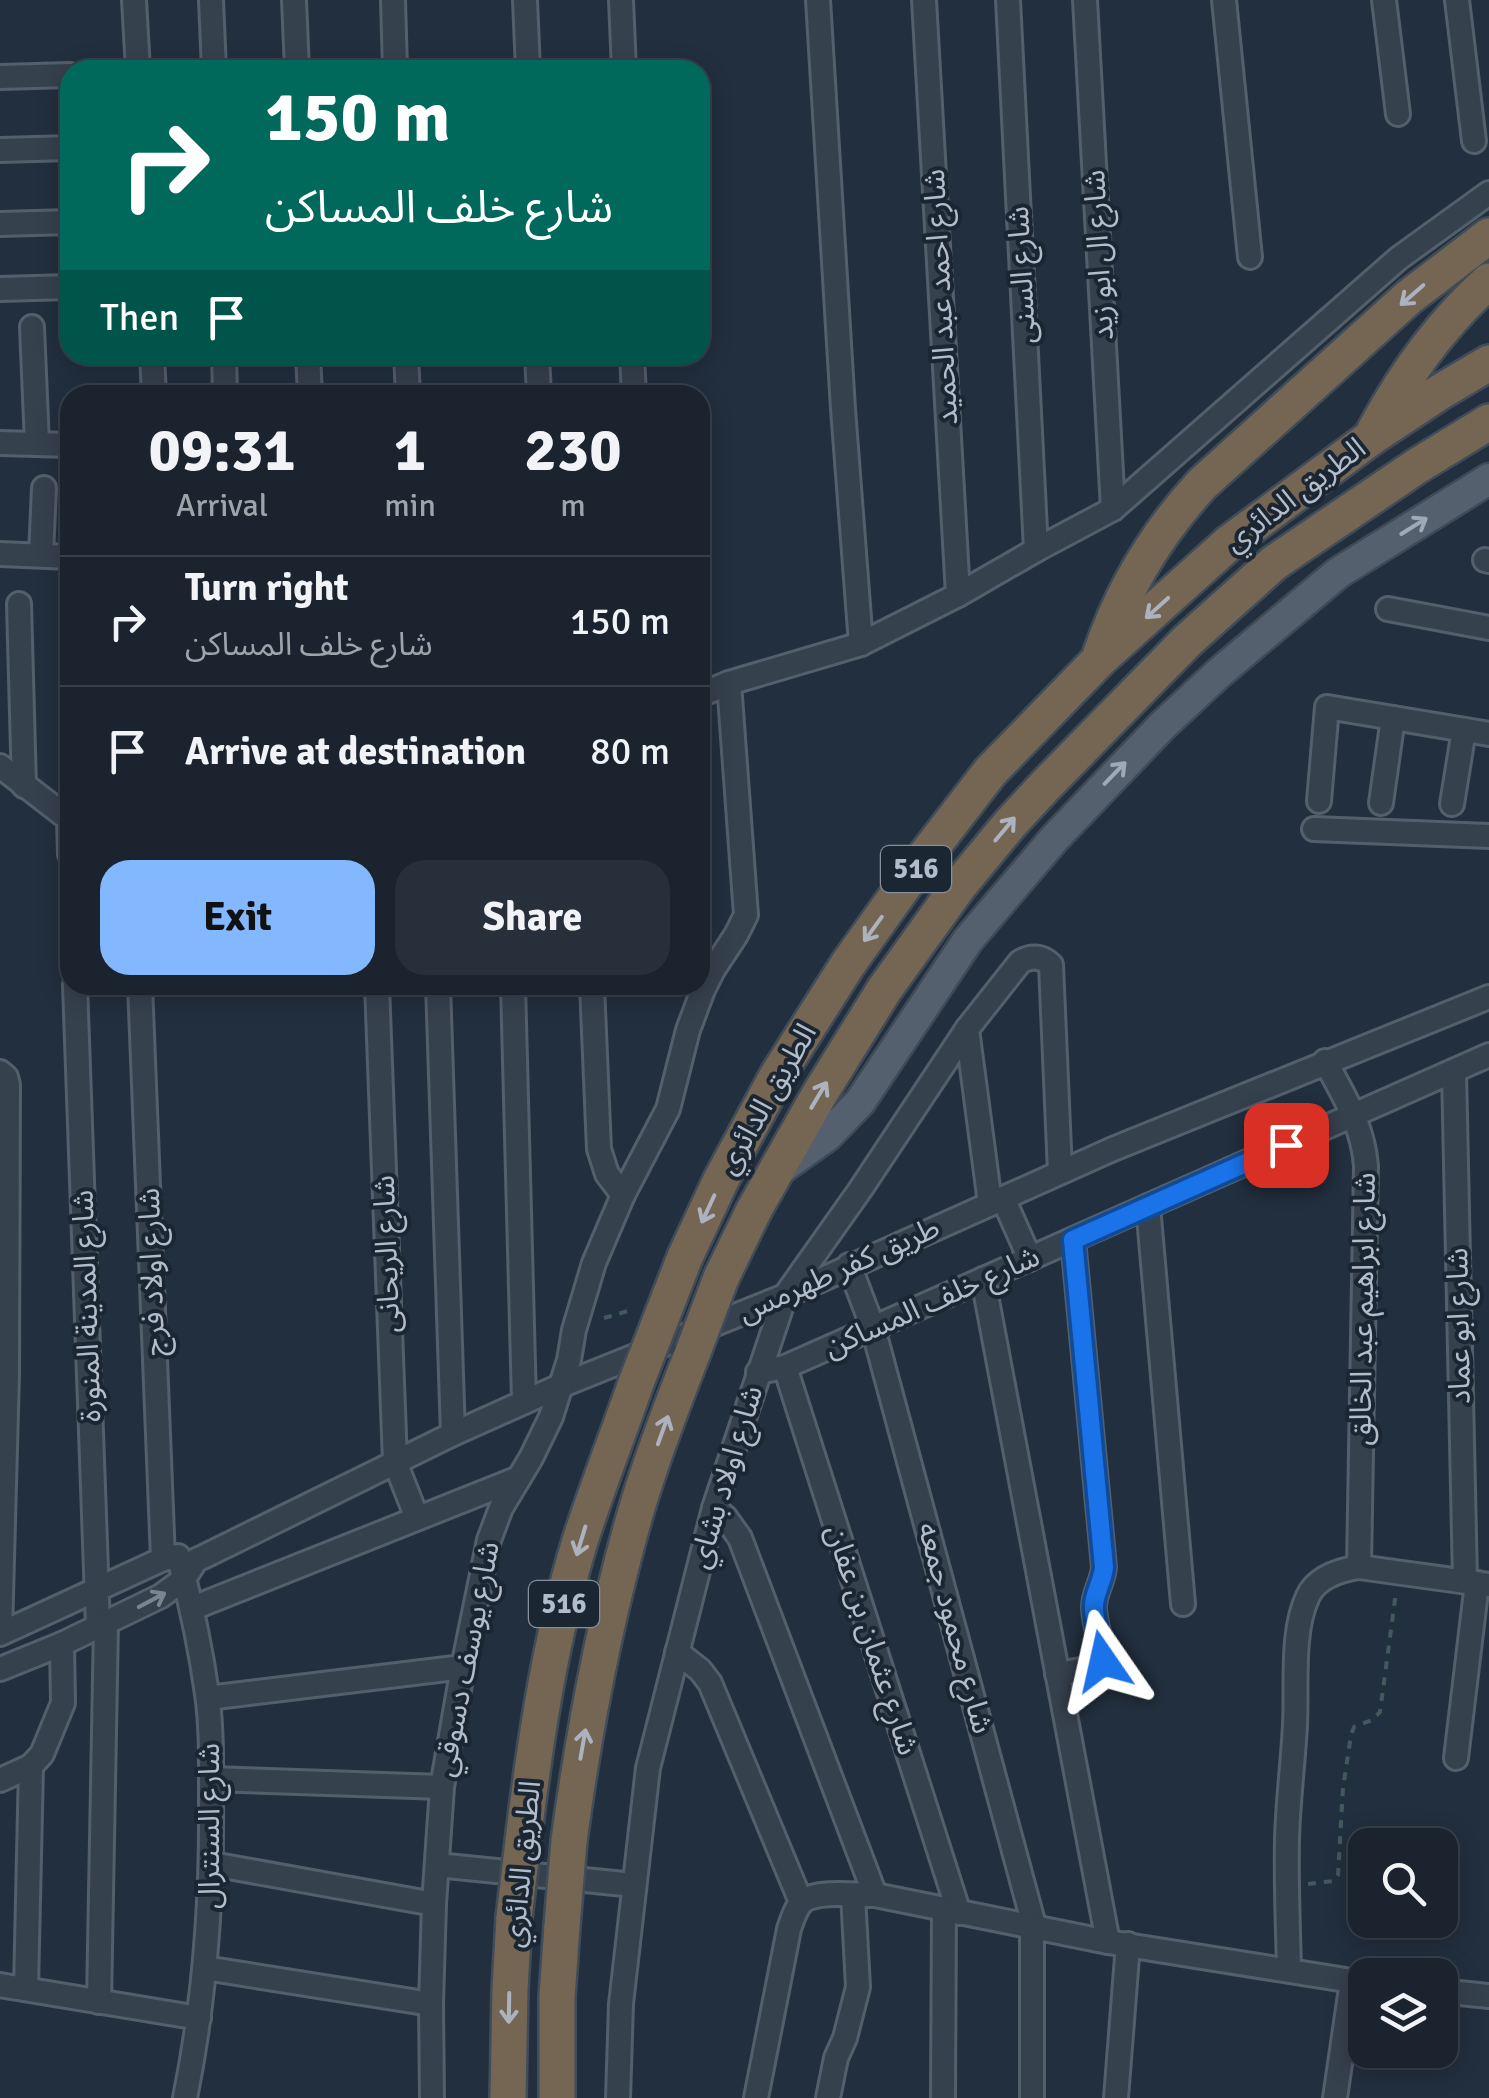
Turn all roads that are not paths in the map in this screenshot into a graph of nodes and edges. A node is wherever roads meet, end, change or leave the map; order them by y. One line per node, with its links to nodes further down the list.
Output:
1 (134, 0): 14 (street)
2 (212, 0): 15 (street)
3 (294, 0): 16 (street)
4 (393, 0): 17 (street)
5 (526, 0): 18 (street)
6 (621, 0): 19 (street)
7 (818, 0): 52 (street)
8 (924, 0): 48 (street, شارع احمد عبد الحميد)
9 (1008, 0): 44 (street, شارع السنى)
10 (1085, 0): 43 (street, شارع ال ابو زيد)
11 (1224, 0): 30 (street)
12 (1384, 0): 22 (street)
13 (1456, 0): 23 (street)
14 (137, 60)
15 (214, 60)
16 (297, 60)
17 (396, 60)
18 (528, 60)
19 (624, 60)
20 (60, 74): 21 (street)
21 (0, 77)
22 (1398, 114)
23 (1474, 141)
24 (60, 148): 25 (street)
25 (0, 150)
26 (1489, 192): 43 (street)
27 (60, 222): 28 (street)
28 (0, 224)
29 (1489, 236): 53 (highway, one-way to 53)
30 (1250, 256)
31 (1489, 280): 37 (highway)
32 (60, 287): 33 (street)
33 (0, 289)
34 (32, 327): 39 (street)
35 (1489, 363): 37 (highway, الطريق الدائري / 516)
36 (1489, 422): 84 (highway, الطريق الدائري / 516, one-way to 36)
37 (1372, 437): 53 (highway, الطريق الدائري / 516, one-way to 53)
38 (0, 442): 39 (street)
39 (37, 444): 40 (street)
40 (60, 445)
41 (1489, 479): 84 (main road, one-way to 41)
42 (44, 488): 46 (street)
43 (1113, 509): 44 (street)
44 (1036, 550): 48 (street)
45 (0, 554): 46 (street)
46 (40, 556): 47 (street)
47 (60, 557)
48 (958, 595): 52 (street)
49 (19, 604): 60 (street)
50 (1388, 610): 51 (street)
51 (1489, 628)
52 (861, 644): 54 (street)
53 (1099, 660): 145 (highway, الطريق الدائري / 516, one-way to 145, bridge)
54 (728, 684): 55 (street); 67 (street, شارع يوسف دسوقي)
55 (710, 691)
56 (1393, 718): 57 (street); 61 (street); 62 (street)
57 (1464, 730): 58 (street); 63 (street)
58 (1489, 734)
59 (0, 766): 60 (street)
60 (24, 786): 64 (street)
61 (1319, 802)
62 (1381, 803)
63 (1452, 804)
64 (60, 812)
65 (1314, 829): 66 (street)
66 (1489, 836)
67 (710, 975)
68 (75, 995): 107 (street, شارع المدينة المنورة)
69 (141, 995): 104 (street, شارع اولاد فرج)
70 (377, 995): 100 (street, شارع الريحانى)
71 (438, 995): 99 (street)
72 (513, 995): 98 (street)
73 (592, 995): 86 (street)
74 (686, 995): 78 (street)
75 (702, 995): 78 (street, شارع يوسف دسوقي)
76 (1489, 997): 80 (street, طريق كفر طهرمس)
77 (967, 1028): 85 (street, شارع اولاد بشاي); 87 (street); 93 (street, شارع اولاد بشاي)
78 (688, 1030): 86 (street, شارع يوسف دسوقي)
79 (1489, 1056): 81 (street, شارع خلف المساكن)
80 (1325, 1061): 83 (street, شارع ابراهيم عبد الخالق); 85 (street, طريق كفر طهرمس)
81 (1454, 1071): 83 (street, شارع خلف المساكن); 106 (street, شارع ابو عماد)
82 (0, 1072): 111 (street)
83 (1355, 1115): 88 (street, شارع خلف المساكن); 105 (street, شارع ابراهيم عبد الخالق)
84 (776, 1172): 146 (highway, الطريق الدائري / 516, one-way to 84, bridge)
85 (1060, 1172): 87 (street, طريق كفر طهرمس)
86 (623, 1195): 97 (street, شارع يوسف دسوقي)
87 (996, 1200): 90 (street); 91 (street, طريق كفر طهرمس)
88 (1148, 1206): 89 (street, شارع خلف المساكن); 108 (street)
89 (1073, 1240): 90 (street, شارع خلف المساكن); 116 (street)
90 (1030, 1259): 92 (street, شارع خلف المساكن)
91 (850, 1266): 93 (street, طريق كفر طهرمس); 94 (street, شارع محمود جمعه)
92 (983, 1279): 94 (street, شارع خلف المساكن); 116 (street)
93 (785, 1296): 96 (street, شارع اولاد بشاي); 97 (street, طريق كفر طهرمس)
94 (872, 1328): 95 (street, شارع خلف المساكن); 130 (street, شارع محمود جمعه)
95 (785, 1367): 96 (street, شارع خلف المساكن); 129 (street, شارع عثمان بن عفان)
96 (758, 1372): 102 (street, شارع اولاد بشاي)
97 (560, 1386): 98 (street, طريق كفر طهرمس); 101 (street, شارع يوسف دسوقي)
98 (524, 1402): 99 (street, طريق كفر طهرمس)
99 (453, 1434): 100 (street, طريق كفر طهرمس)
100 (395, 1462): 103 (street, شارع الريحانى); 104 (street, طريق كفر طهرمس)
101 (518, 1478): 103 (street); 114 (street, شارع يوسف دسوقي)
102 (714, 1508): 113 (street, شارع اولاد بشاي); 126 (street)
103 (418, 1518): 109 (street)
104 (181, 1564): 107 (street, طريق كفر طهرمس); 109 (street, شارع السنترال); 110 (street, طريق كفر طهرمس, one-way to 104)
105 (1359, 1567): 106 (street); 133 (street)
106 (1477, 1583): 118 (street, شارع ابو عماد)
107 (97, 1590): 110 (street, شارع المدينة المنورة); 111 (street, طريق كفر طهرمس)
108 (1184, 1604)
109 (193, 1608): 117 (street, شارع السنترال)
110 (102, 1625): 112 (street, طريق كفر طهرمس); 139 (street, شارع المدينة المنورة)
111 (0, 1634)
112 (62, 1644): 115 (street, طريق كفر طهرمس); 119 (street)
113 (677, 1652): 125 (street, شارع اولاد بشاي); 127 (street)
114 (463, 1668): 117 (street); 122 (street, شارع يوسف دسوقي)
115 (0, 1669)
116 (1057, 1674): 131 (street)
117 (208, 1698): 121 (street, شارع السنترال)
118 (1456, 1758)
119 (31, 1766): 120 (street); 136 (street)
120 (0, 1780)
121 (211, 1780): 122 (street); 123 (street, شارع السنترال)
122 (442, 1787): 124 (street, شارع يوسف دسوقي)
123 (212, 1864): 128 (street); 132 (street, شارع السنترال)
124 (437, 1865): 125 (street); 128 (street, شارع يوسف دسوقي)
125 (634, 1885): 147 (street, شارع اولاد بشاي)
126 (864, 1895): 127 (street); 129 (street); 149 (street)
127 (800, 1902): 148 (street)
128 (434, 1904): 140 (street, شارع يوسف دسوقي)
129 (951, 1912): 130 (street); 150 (street, شارع عثمان بن عفان)
130 (1034, 1928): 131 (street); 151 (street, شارع محمود جمعه)
131 (1118, 1943): 133 (street); 152 (street)
132 (205, 1968): 140 (street); 141 (street, شارع السنترال)
133 (1289, 1970): 134 (street)
134 (1348, 1980)
135 (0, 1985): 136 (street)
136 (26, 1989): 139 (street)
137 (1458, 1993): 138 (street)
138 (1489, 1996)
139 (99, 2002): 141 (street)
140 (431, 2004): 144 (street, شارع يوسف دسوقي)
141 (200, 2018): 143 (street, شارع السنترال)
142 (1348, 2035): 153 (street)
143 (185, 2098)
144 (432, 2098)
145 (508, 2098)
146 (557, 2098)
147 (618, 2098)
148 (756, 2098)
149 (828, 2098)
150 (943, 2098)
151 (1032, 2098)
152 (1116, 2098)
153 (1335, 2098)

